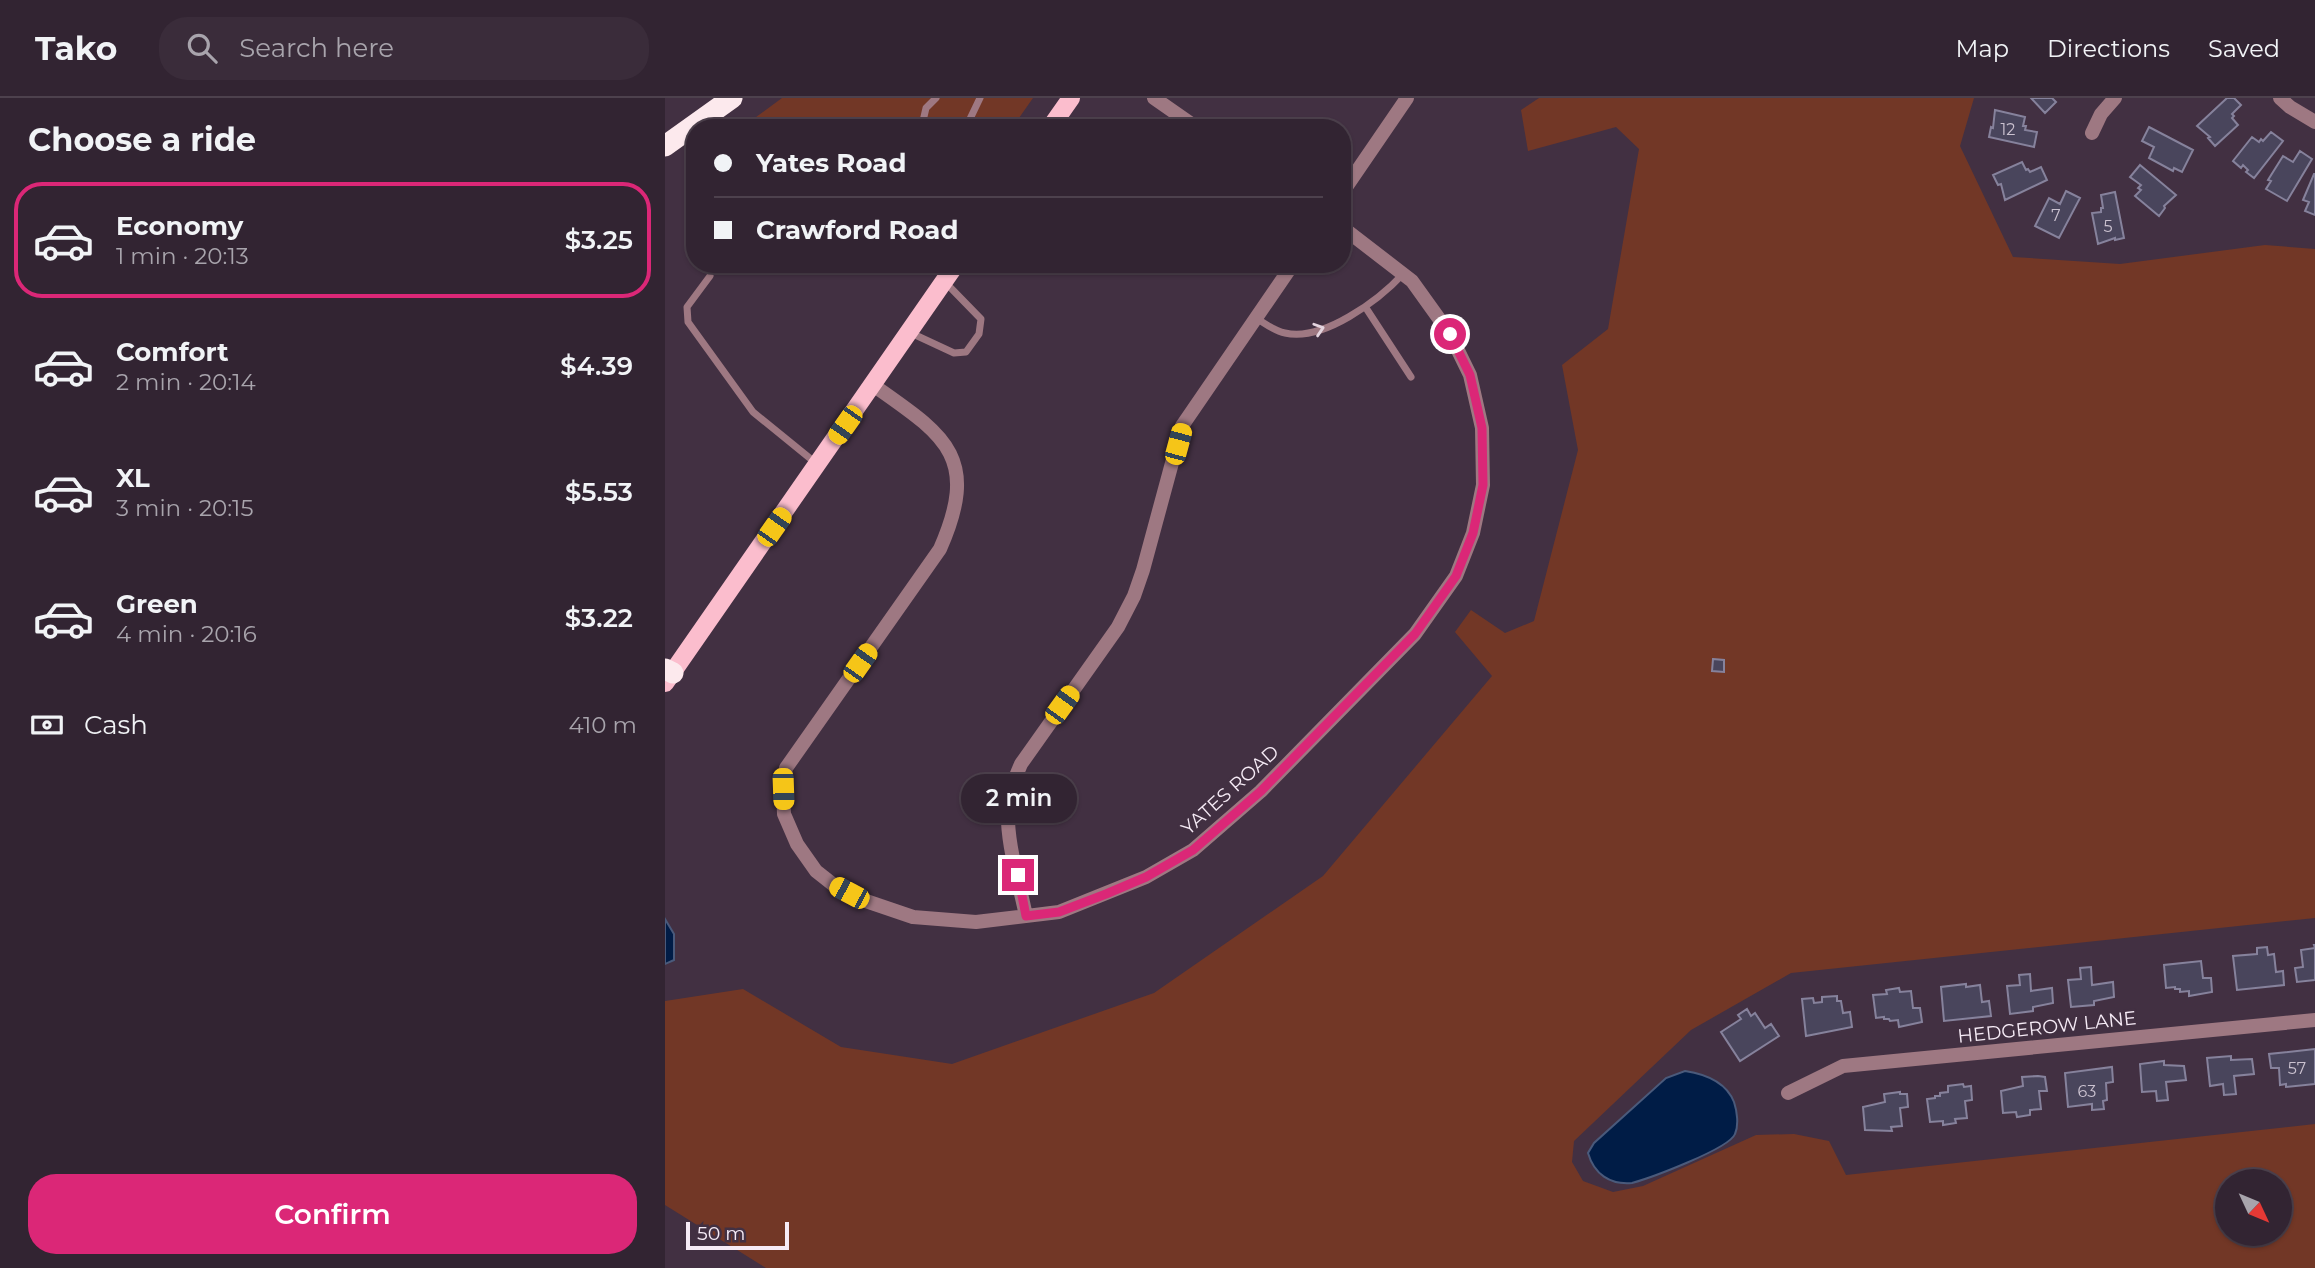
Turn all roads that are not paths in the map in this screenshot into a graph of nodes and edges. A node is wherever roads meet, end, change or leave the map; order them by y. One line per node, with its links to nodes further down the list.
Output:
1 (732, 98): 9 (highway)
2 (936, 98): 10 (lane)
3 (980, 98): 11 (lane)
4 (1071, 98): 12 (main road)
5 (1154, 98): 13 (street)
6 (1408, 98): 18 (street)
7 (2115, 98): 16 (street)
8 (2280, 98): 14 (street)
9 (703, 119)
10 (923, 119)
11 (970, 119)
12 (1057, 119)
13 (1184, 119)
14 (2315, 122)
15 (686, 131): 17 (highway)
16 (2092, 133)
17 (665, 146)
18 (1351, 180)
19 (1351, 234): 22 (street, YATES ROAD)
20 (950, 273): 24 (main road)
21 (1287, 273): 26 (street)
22 (1403, 274): 25 (lane); 32 (street, YATES ROAD)
23 (710, 276): 30 (lane)
24 (944, 281): 27 (main road); 27 (lane)
25 (1366, 308): 26 (lane, one-way to 25); 28 (lane)
26 (1256, 318): 32 (street)
27 (909, 332): 29 (main road)
28 (1411, 377)
29 (873, 385): 30 (main road); 32 (street, YATES ROAD)
30 (817, 465): 31 (main road)
31 (668, 675)
32 (1026, 916)
33 (2315, 1020): 34 (street, HEDGEROW LANE)
34 (1788, 1093)

